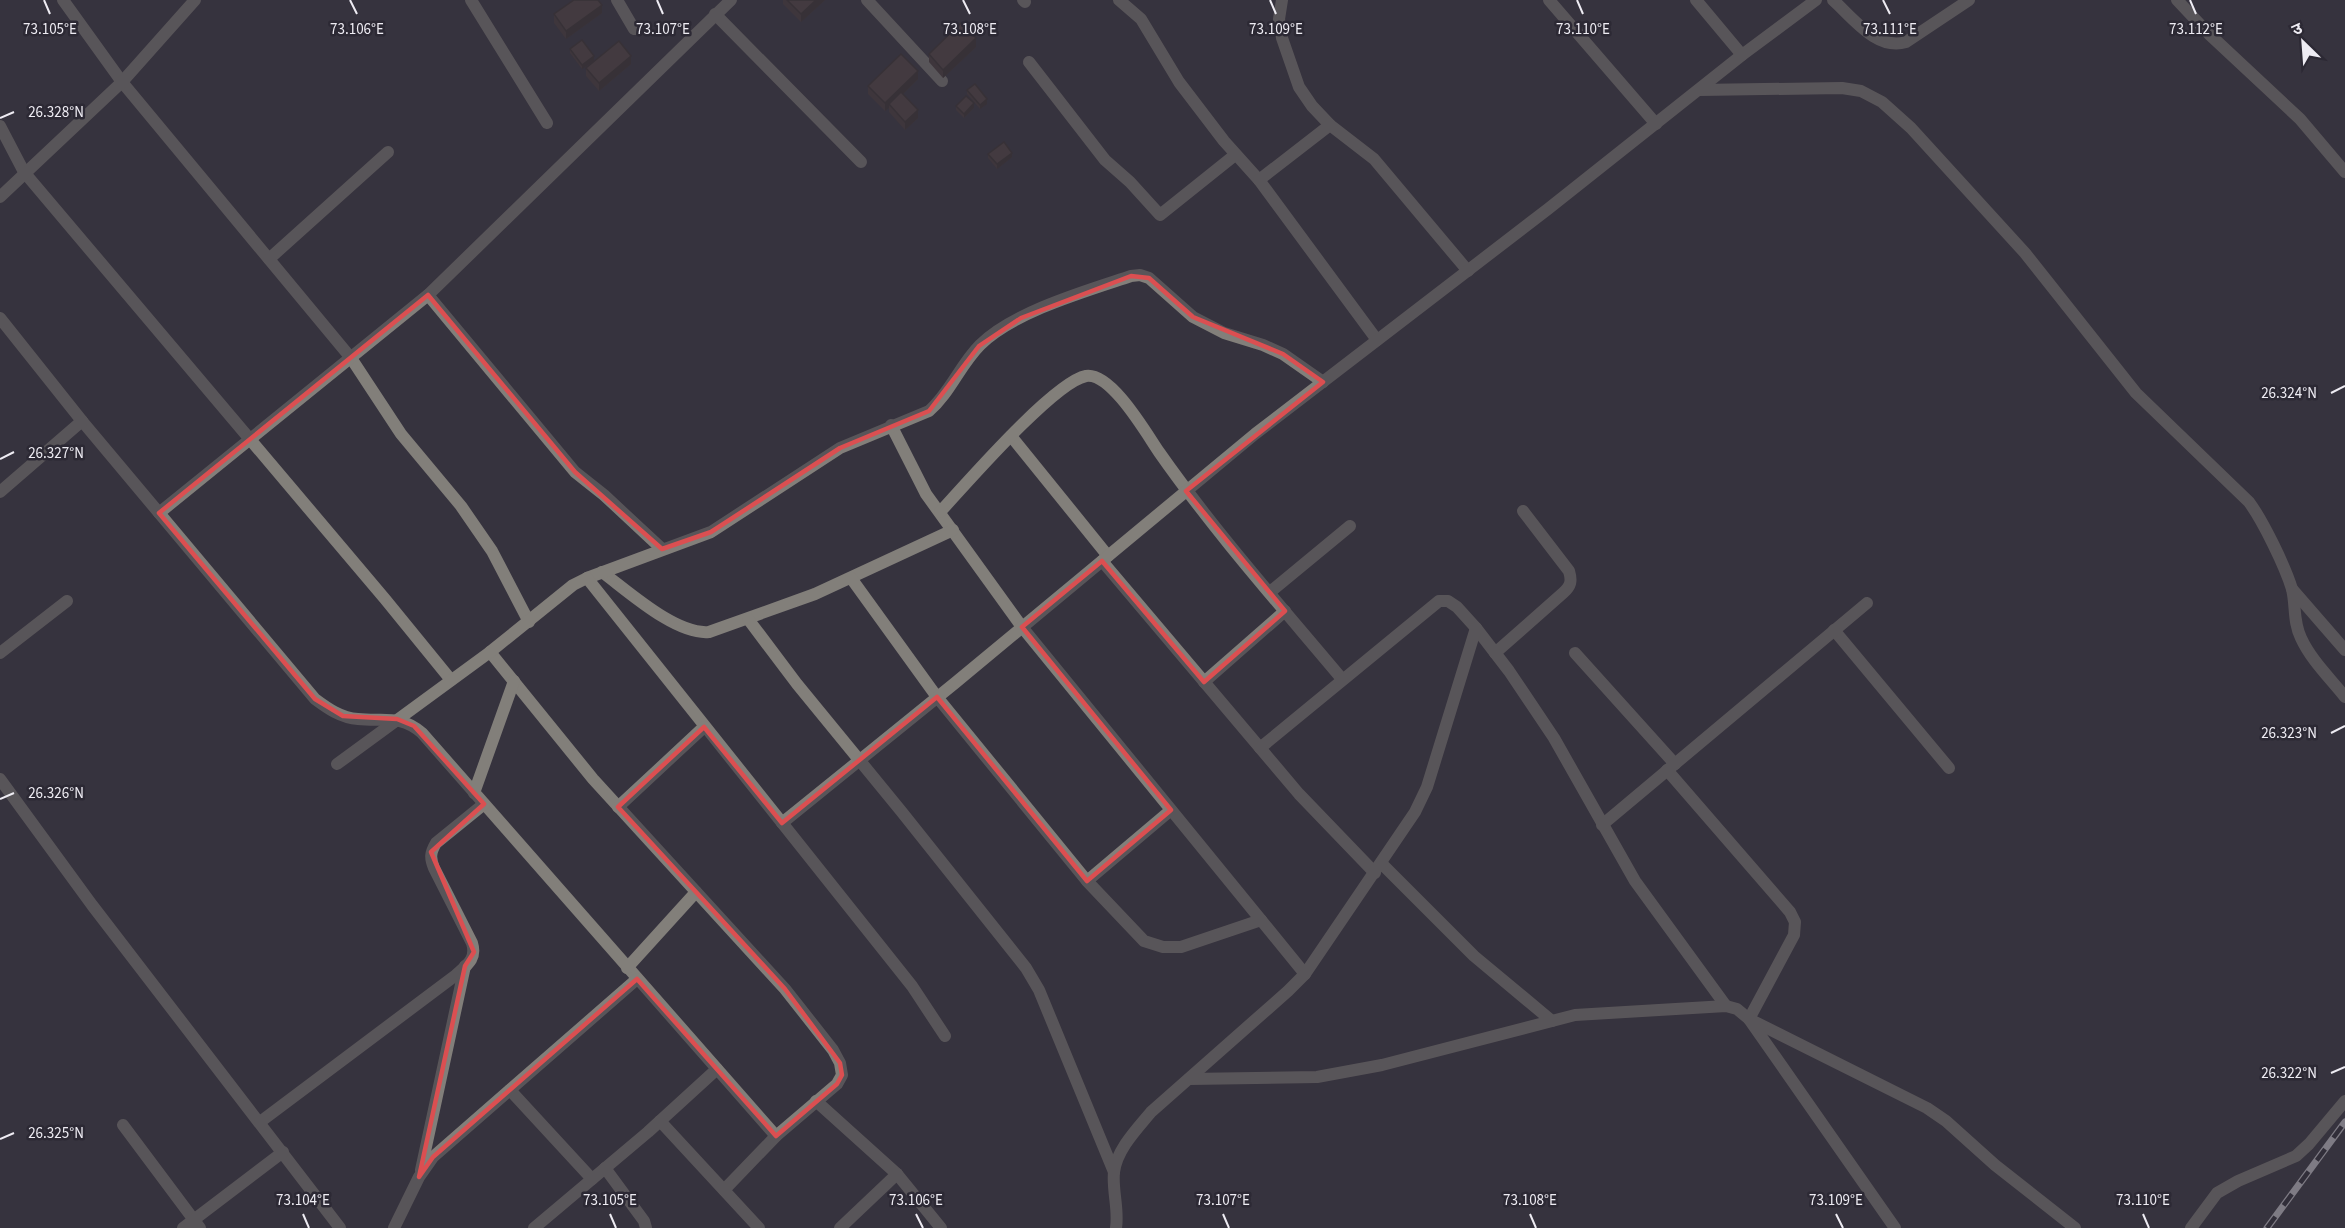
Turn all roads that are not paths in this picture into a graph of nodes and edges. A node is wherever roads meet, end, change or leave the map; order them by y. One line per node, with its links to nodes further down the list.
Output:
1 (63, 0): 19 (street)
2 (195, 0): 19 (street)
3 (471, 0): 22 (street)
4 (617, 0): 16 (street)
5 (731, 0): 15 (street)
6 (867, 0): 20 (street)
7 (1119, 0): 27 (street)
8 (1282, 0): 24 (street)
9 (1549, 0): 23 (street)
10 (1696, 0): 17 (street)
11 (1816, 0): 17 (street)
12 (1833, 0): 13 (street)
13 (1969, 0)
14 (2177, 0): 30 (street)
15 (715, 14): 28 (street); 35 (street)
16 (634, 29)
17 (1742, 55): 21 (street)
18 (1029, 62): 27 (street)
19 (122, 81): 29 (street); 33 (street)
20 (942, 81)
21 (1699, 90): 23 (street); 56 (street)
22 (547, 123)
23 (1656, 124): 34 (street)
24 (1330, 125): 31 (street); 34 (street)
25 (0, 126): 29 (street)
26 (388, 152): 33 (street)
27 (1235, 155): 31 (street)
28 (861, 162)
29 (24, 172): 32 (street); 43 (street)
30 (2345, 172)
31 (1259, 180): 37 (street)
32 (0, 197)
33 (269, 259): 38 (street)
34 (1468, 271): 37 (street)
35 (428, 295): 38 (street); 51 (street)
36 (0, 318): 40 (street)
37 (1377, 340): 39 (street)
38 (351, 358): 43 (street); 62 (street)
39 (1323, 382): 41 (street); 44 (street)
40 (82, 421): 45 (street); 48 (street)
41 (891, 425): 47 (street); 51 (street)
42 (1011, 436): 44 (street); 47 (street); 52 (street)
43 (249, 439): 48 (street); 71 (street)
44 (1186, 491): 52 (street); 57 (street)
45 (0, 492)
46 (1523, 511): 69 (street)
47 (940, 512): 50 (street)
48 (159, 513): 77 (street)
49 (1350, 526): 57 (street)
50 (953, 530): 55 (street); 63 (street)
51 (662, 549): 53 (street)
52 (1105, 559): 63 (street); 74 (street)
53 (602, 572): 54 (street); 61 (street)
54 (587, 578): 62 (street); 78 (street)
55 (851, 578): 61 (street); 75 (street)
56 (2291, 588): 66 (street); 76 (street)
57 (1270, 592): 60 (street)
58 (67, 601): 68 (street)
59 (1867, 603): 65 (street)
60 (1285, 611): 72 (street); 74 (street)
61 (748, 619): 80 (street)
62 (530, 622): 67 (street)
63 (1022, 627): 75 (street); 88 (street)
64 (1476, 628): 69 (street); 72 (street); 91 (street)
65 (1834, 630): 82 (street); 83 (street)
66 (2345, 650)
67 (490, 652): 71 (street); 73 (street)
68 (0, 653)
69 (1495, 653): 90 (street)
70 (1575, 653): 82 (street)
71 (451, 680): 77 (street)
72 (1342, 680): 79 (street)
73 (514, 681): 85 (street); 87 (street)
74 (1204, 682): 79 (street)
75 (938, 697): 80 (street); 92 (street)
76 (2345, 697)
77 (397, 719): 81 (street); 85 (street)
78 (704, 727): 87 (street); 89 (street)
79 (1260, 748): 91 (street)
80 (858, 761): 89 (street); 114 (street)
81 (337, 764)
82 (1671, 767): 90 (street); 100 (street)
83 (1949, 768)
84 (0, 779): 109 (street)
85 (474, 793): 86 (street)
86 (484, 804): 95 (street); 96 (street)
87 (618, 807): 93 (street)
88 (1171, 810): 92 (street); 94 (street)
89 (782, 823): 102 (street)
90 (1602, 825): 99 (street)
91 (1378, 868): 97 (street); 101 (street)
92 (1087, 880): 94 (street)
93 (696, 892): 96 (street); 106 (street)
94 (1261, 920): 97 (street)
95 (465, 966): 109 (street); 116 (street)
96 (627, 968): 98 (street)
97 (1305, 974): 104 (street)
98 (637, 979): 103 (street); 105 (street)
99 (1726, 1006): 100 (street); 101 (street)
100 (1749, 1019): 129 (street); 130 (street)
101 (1552, 1021): 104 (street)
102 (945, 1036)
103 (717, 1069): 108 (street); 111 (street)
104 (1189, 1079): 114 (street)
105 (510, 1090): 116 (street); 117 (street)
106 (816, 1101): 111 (street); 115 (street)
107 (2345, 1101): 131 (street)
108 (660, 1121): 113 (street); 118 (street)
109 (260, 1122): 112 (street)
110 (123, 1125): 119 (street)
111 (776, 1136): 118 (street)
112 (283, 1152): 119 (street); 121 (street)
113 (605, 1168): 117 (street); 124 (street)
114 (1114, 1172): 128 (street)
115 (897, 1174): 126 (street); 127 (street)
116 (420, 1177): 122 (street)
117 (592, 1179): 123 (street)
118 (723, 1190): 125 (street)
119 (197, 1224): 120 (street)
120 (183, 1228)
121 (340, 1228)
122 (394, 1228)
123 (534, 1228)
124 (646, 1228)
125 (759, 1228)
126 (840, 1228)
127 (941, 1228)
128 (1116, 1228)
129 (1895, 1228)
130 (2075, 1228)
131 (2190, 1228)

